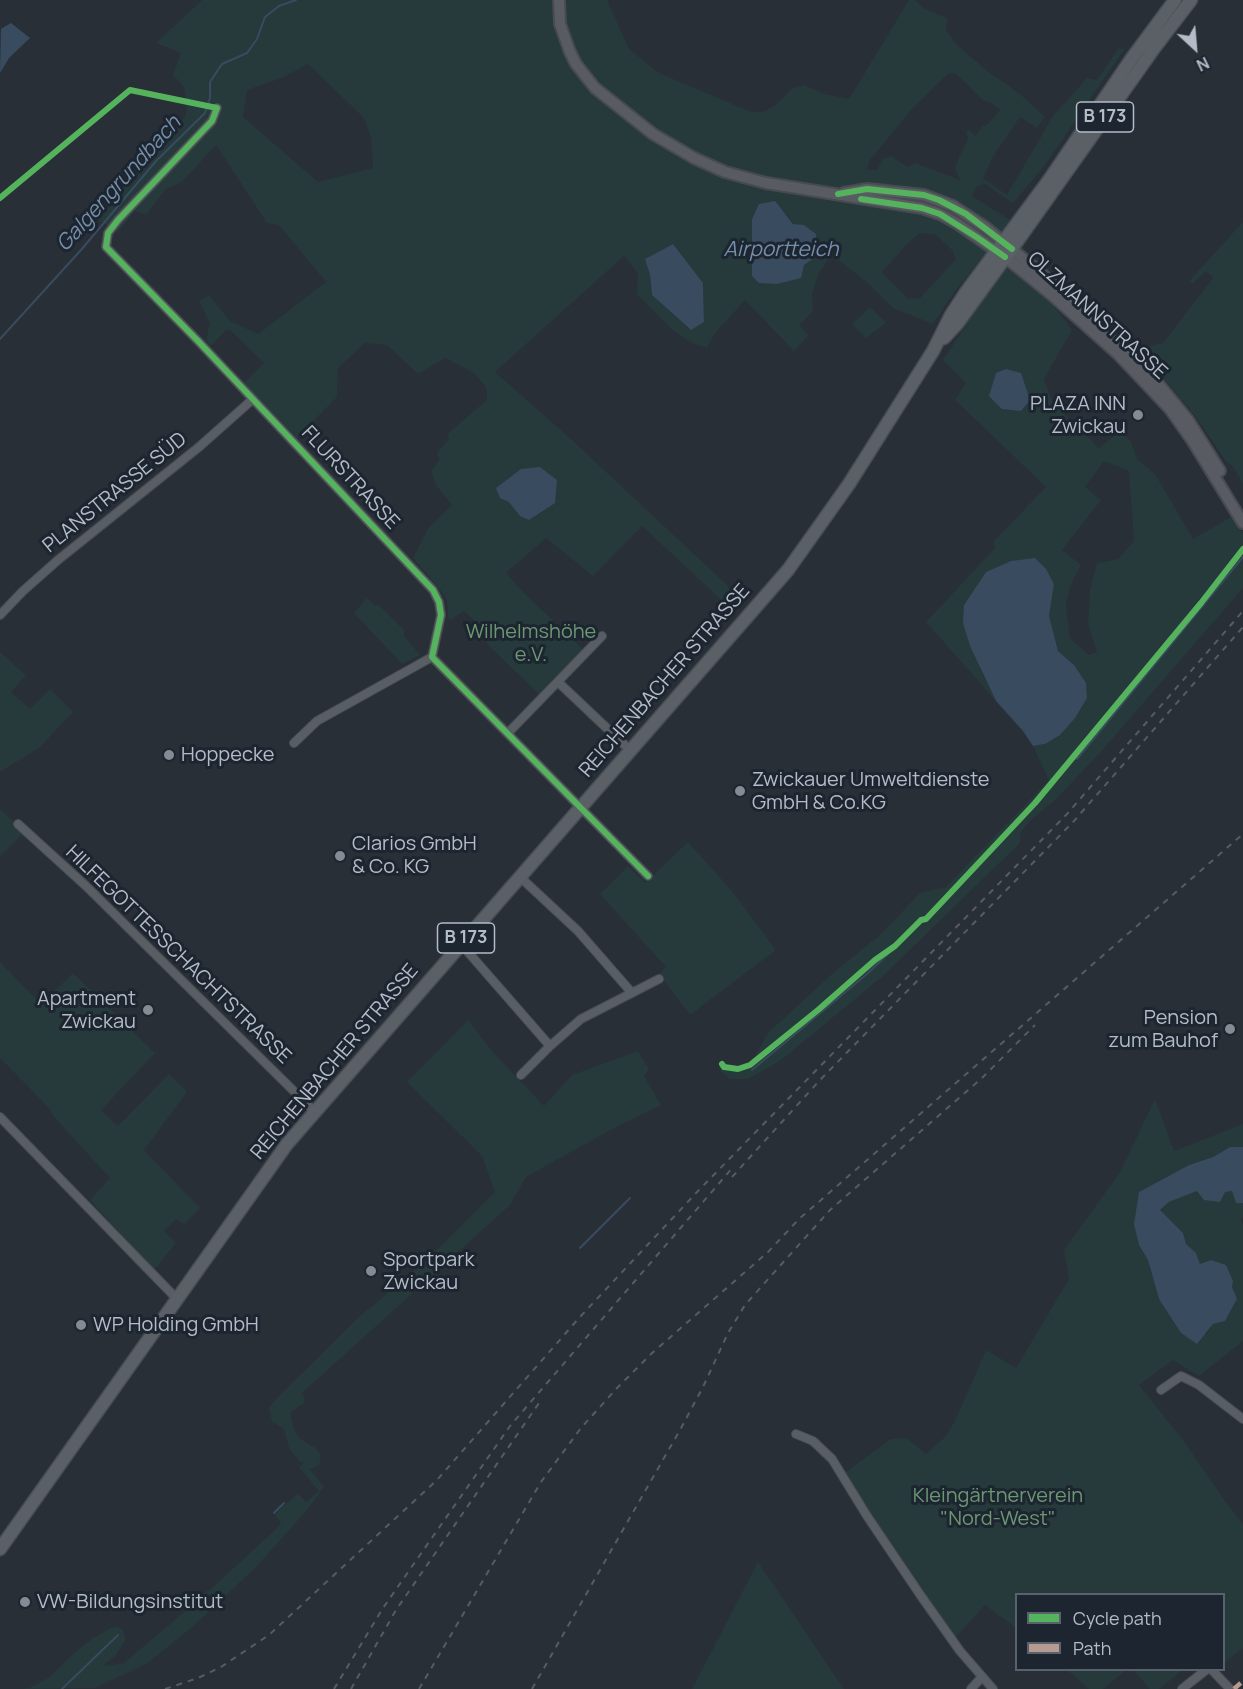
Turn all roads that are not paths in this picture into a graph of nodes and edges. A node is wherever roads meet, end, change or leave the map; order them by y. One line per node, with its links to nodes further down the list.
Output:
1 (559, 0): 5 (main road)
2 (1175, 0): 5 (main road, REICHENBACHER STRASSE / B 173)
3 (1191, 0): 5 (main road, REICHENBACHER STRASSE / B 173)
4 (217, 108): 6 (street, FLURSTRASSE)
5 (1004, 250): 7 (main road, OLZMANNSTRASSE); 8 (main road, OLZMANNSTRASSE); 15 (main road, REICHENBACHER STRASSE / B 173)
6 (253, 399): 9 (street, PLANSTRASSE SÜD); 11 (street, FLURSTRASSE)
7 (1243, 510)
8 (1243, 523)
9 (0, 615)
10 (602, 636): 12 (street)
11 (432, 657): 13 (street); 14 (street)
12 (558, 682): 13 (street); 15 (street)
13 (508, 733): 16 (street)
14 (294, 743)
15 (631, 751): 16 (main road, REICHENBACHER STRASSE / B 173)
16 (581, 807): 18 (main road, REICHENBACHER STRASSE / B 173); 19 (street)
17 (18, 824): 25 (street, HILFEGOTTESSCHACHTSTRASSE)
18 (520, 876): 20 (main road, REICHENBACHER STRASSE / B 173); 22 (street)
19 (648, 876)
20 (461, 944): 23 (street); 25 (main road, REICHENBACHER STRASSE / B 173)
21 (659, 979): 22 (street)
22 (632, 993): 23 (street)
23 (550, 1046): 24 (street)
24 (521, 1075)
25 (314, 1111): 27 (main road, REICHENBACHER STRASSE / B 173)
26 (0, 1117): 27 (street)
27 (177, 1299): 31 (main road, REICHENBACHER STRASSE / B 173)
28 (1161, 1390): 29 (street)
29 (1243, 1419)
30 (796, 1434): 34 (street)
31 (0, 1549)
32 (1205, 1671): 37 (street)
33 (1213, 1671): 38 (street)
34 (982, 1677): 35 (street); 36 (street)
35 (971, 1689)
36 (993, 1689)
37 (1182, 1689)
38 (1230, 1689)

